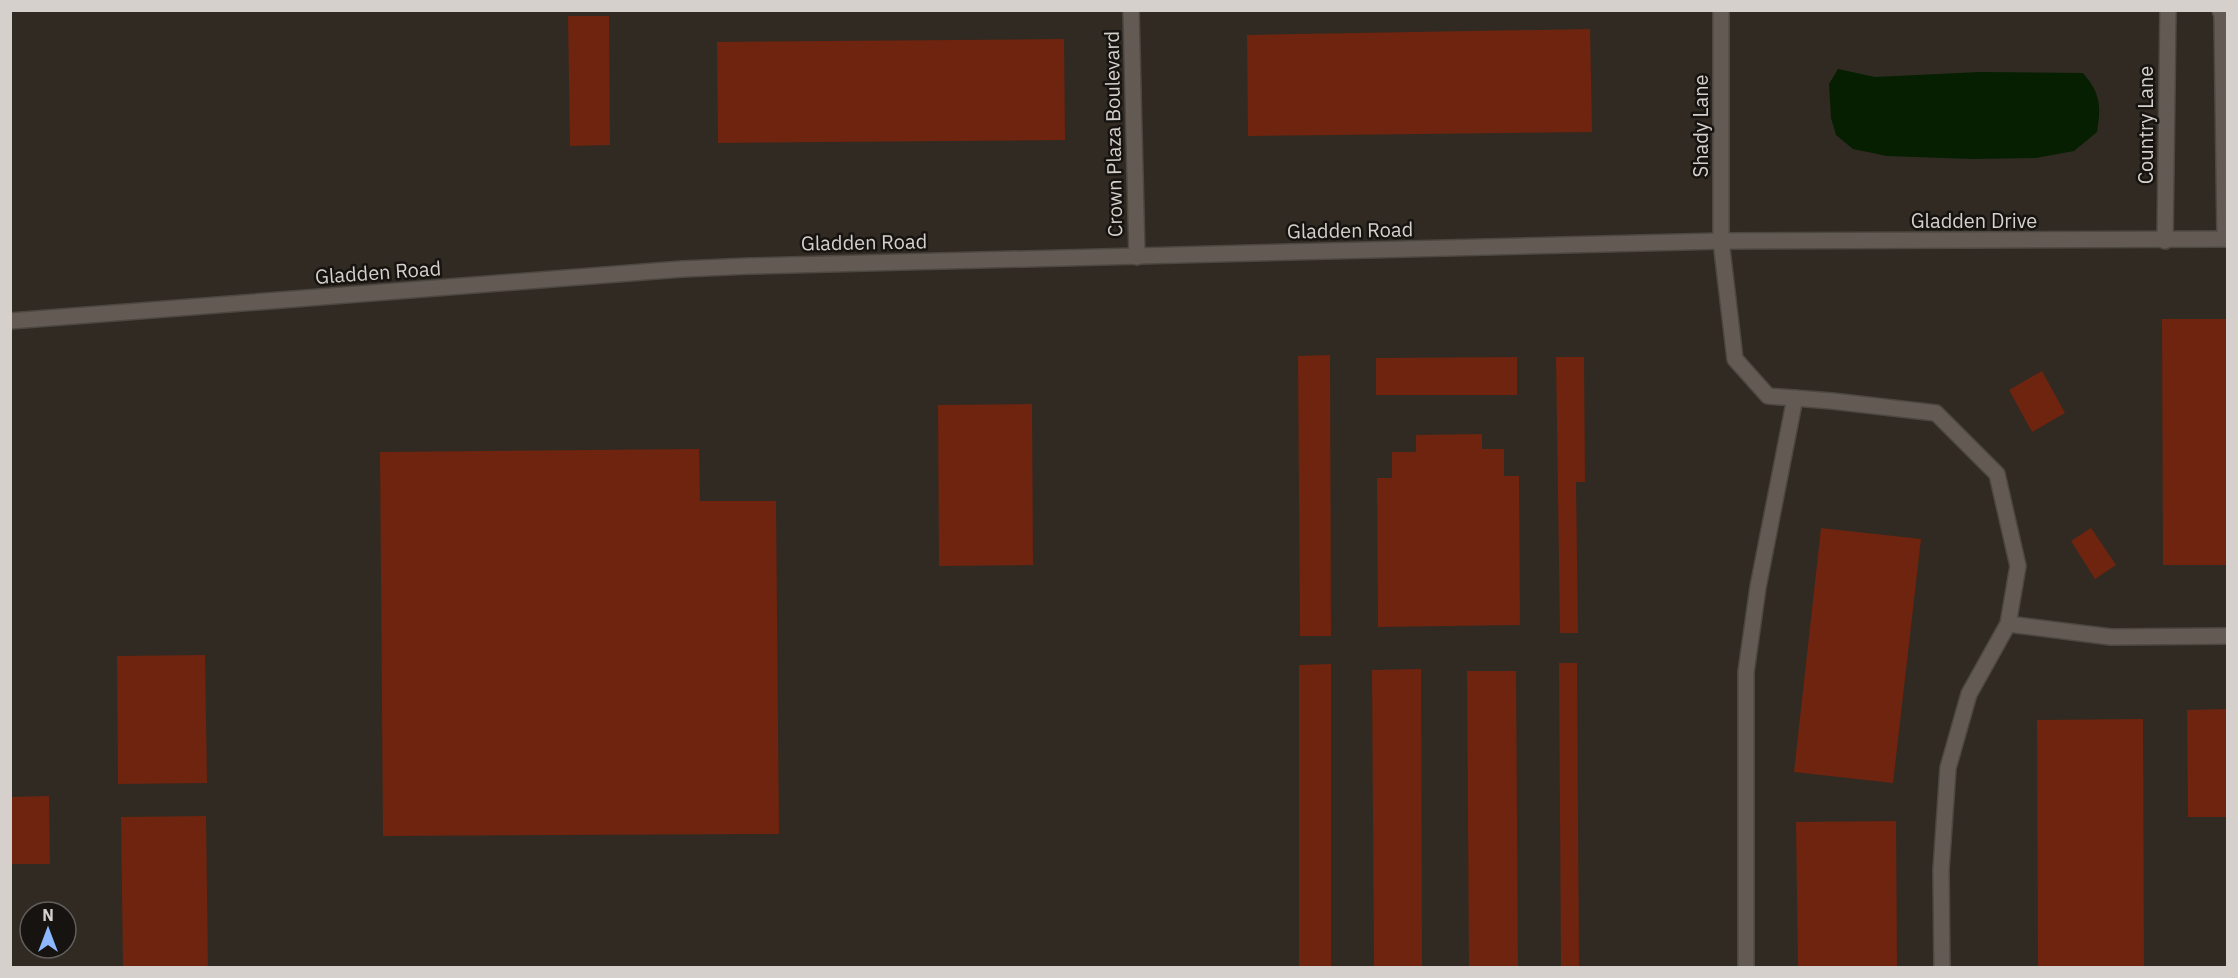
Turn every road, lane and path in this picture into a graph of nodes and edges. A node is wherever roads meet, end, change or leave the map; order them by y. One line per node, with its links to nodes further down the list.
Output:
1 (1131, 10): 8 (street, Crown Plaza Boulevard)
2 (1721, 10): 6 (street, Shady Lane)
3 (2168, 10): 7 (street, Country Lane)
4 (2220, 10): 5 (street)
5 (2226, 239): 7 (street, Gladden Drive)
6 (1721, 241): 7 (street, Gladden Drive); 8 (street, Gladden Road); 10 (street, Shady Lane)
7 (2165, 241)
8 (1137, 256): 9 (street, Gladden Road)
9 (10, 321)
10 (1795, 398): 11 (street, Shady Lane); 13 (street)
11 (2008, 624): 12 (street); 14 (street, Shady Lane)
12 (2228, 636)
13 (1746, 968)
14 (1942, 968)

